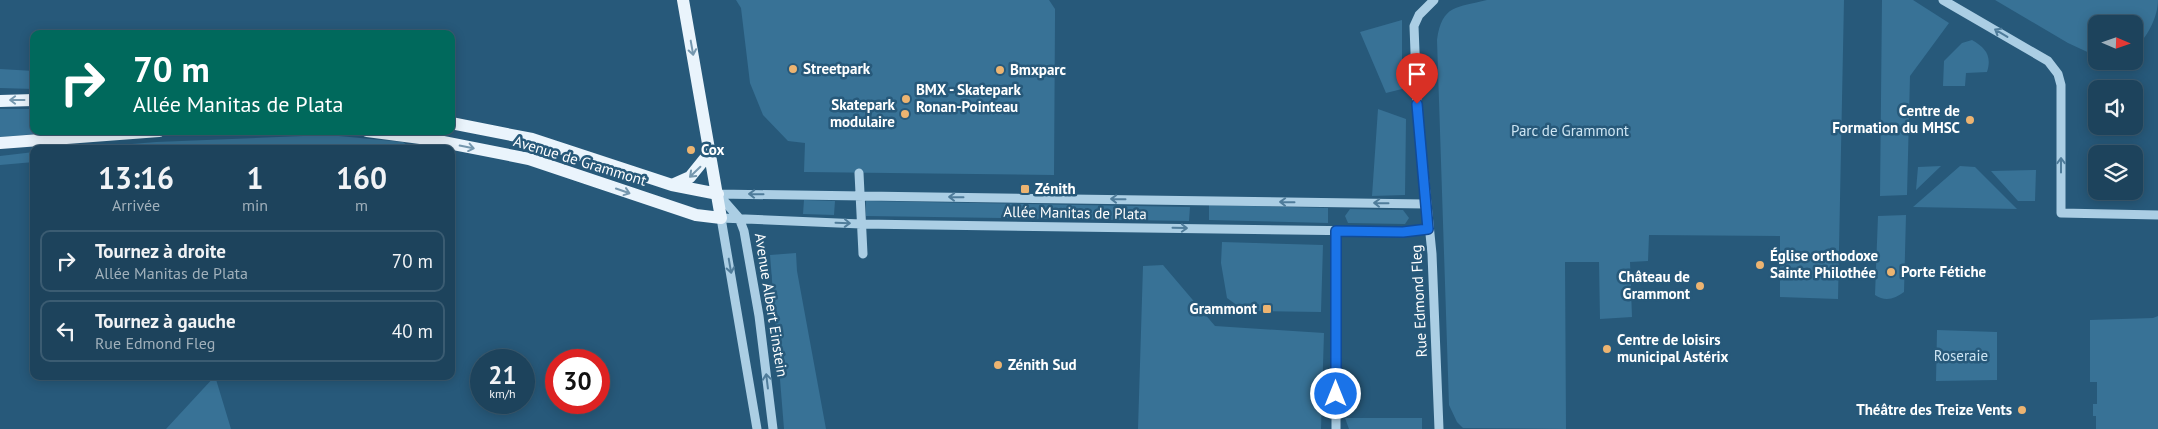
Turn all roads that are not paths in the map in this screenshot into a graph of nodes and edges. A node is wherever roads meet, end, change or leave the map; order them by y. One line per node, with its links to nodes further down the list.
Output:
1 (683, 0): 10 (main road, one-way to 10)
2 (1434, 0): 15 (street, Rue Edmond Fleg)
3 (1944, 0): 16 (street, one-way to 3)
4 (0, 100): 5 (main road, one-way to 4)
5 (30, 100)
6 (455, 124): 12 (main road, Avenue de Grammont)
7 (101, 135): 9 (main road)
8 (430, 135): 17 (main road, Avenue de Grammont, one-way to 17)
9 (0, 142)
10 (711, 151): 12 (main road, one-way to 12); 13 (main road)
11 (859, 174): 14 (street)
12 (672, 185): 13 (main road, Avenue de Grammont)
13 (718, 194): 14 (street, Allée Manitas de Plata, one-way to 13); 17 (main road); 18 (street, Avenue Albert Einstein)
14 (859, 195): 15 (street, Allée Manitas de Plata, one-way to 14); 19 (street)
15 (1425, 204): 20 (street, Rue Edmond Fleg)
16 (2158, 215)
17 (722, 218): 18 (street, Allée Manitas de Plata); 23 (street, one-way to 23)
18 (739, 218): 19 (street, Allée Manitas de Plata, one-way to 19); 24 (street, Avenue Albert Einstein, one-way to 18)
19 (861, 224): 21 (street, Allée Manitas de Plata, one-way to 21); 22 (street)
20 (1428, 229): 21 (street, Allée Manitas de Plata); 26 (street, Rue Edmond Fleg)
21 (1336, 231): 25 (street)
22 (863, 254)
23 (757, 429)
24 (773, 429)
25 (1336, 429)
26 (1439, 429)

